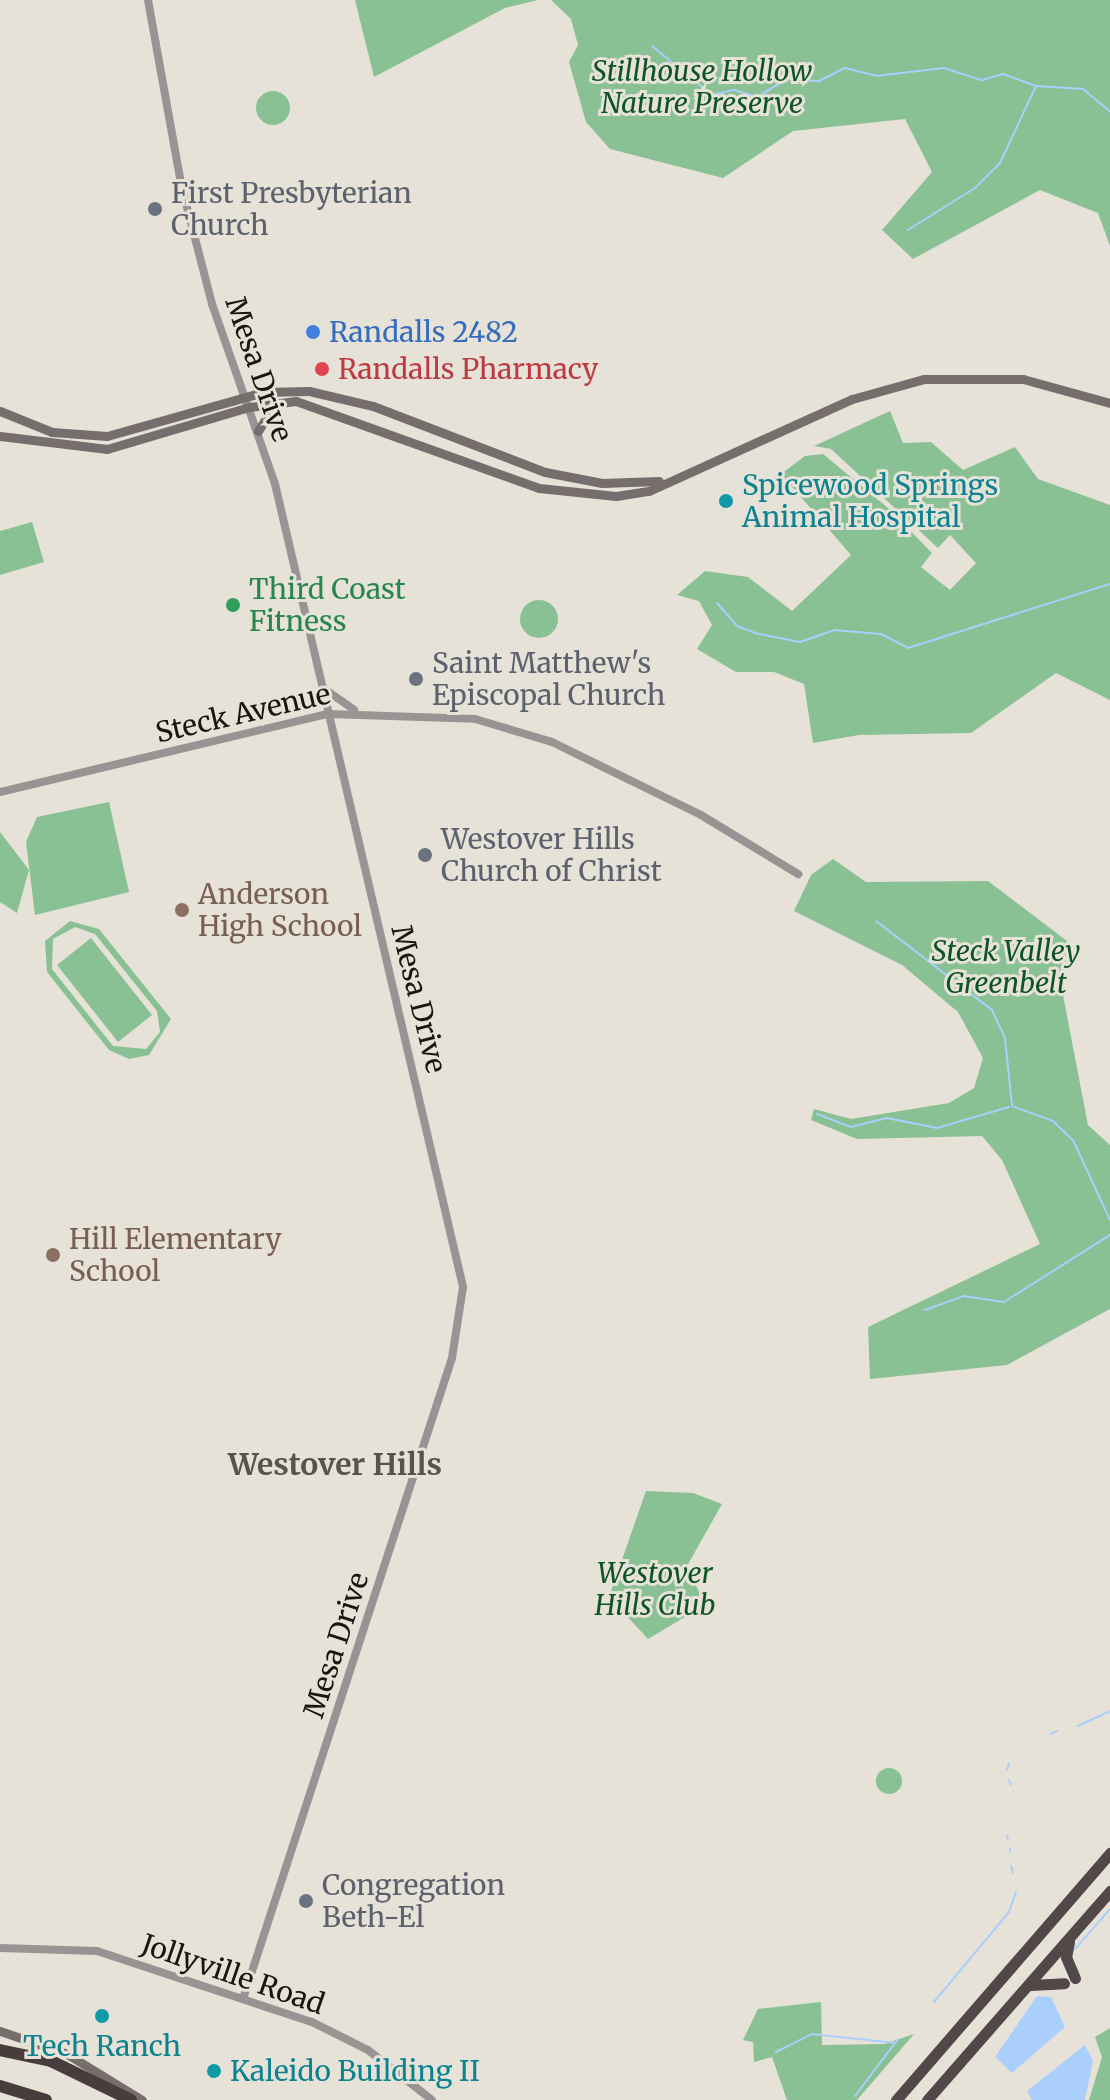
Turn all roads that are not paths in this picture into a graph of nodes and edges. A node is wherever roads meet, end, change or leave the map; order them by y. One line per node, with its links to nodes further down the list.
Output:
1 (148, 0): 3 (street, Mesa Drive)
2 (282, 401): 3 (main road); 8 (main road); 10 (main road)
3 (248, 402): 6 (main road); 10 (street, Mesa Drive); 12 (main road); 13 (main road)
4 (1110, 403): 15 (main road)
5 (0, 411): 7 (main road)
6 (391, 414): 8 (main road); 14 (main road)
7 (14, 418): 9 (main road); 13 (main road)
8 (370, 423): 16 (main road)
9 (36, 427): 12 (main road); 13 (main road)
10 (258, 431): 17 (street, Mesa Drive)
11 (0, 436): 13 (main road)
12 (88, 436): 13 (main road)
13 (27, 442)
14 (553, 474): 15 (main road); 16 (main road)
15 (659, 481): 16 (main road)
16 (539, 488)
17 (320, 684): 18 (street); 19 (street, Mesa Drive)
18 (354, 711): 19 (street, Steck Avenue); 21 (street, Steck Avenue)
19 (328, 714): 20 (street, Steck Avenue); 27 (street, Mesa Drive)
20 (0, 792)
21 (798, 874)
22 (1110, 1853): 29 (highway)
23 (1110, 1891): 24 (highway)
24 (1072, 1934): 26 (highway); 26 (highway)
25 (0, 1948): 27 (street, Jollyville Road)
26 (1026, 1987): 31 (highway)
27 (243, 1999): 36 (street, Jollyville Road)
28 (0, 2031): 35 (main road)
29 (941, 2049): 31 (highway); 37 (highway)
30 (0, 2050): 34 (highway)
31 (952, 2071): 38 (highway)
32 (0, 2086): 33 (highway)
33 (46, 2100)
34 (131, 2100)
35 (142, 2100)
36 (432, 2100)
37 (896, 2100)
38 (927, 2100)

